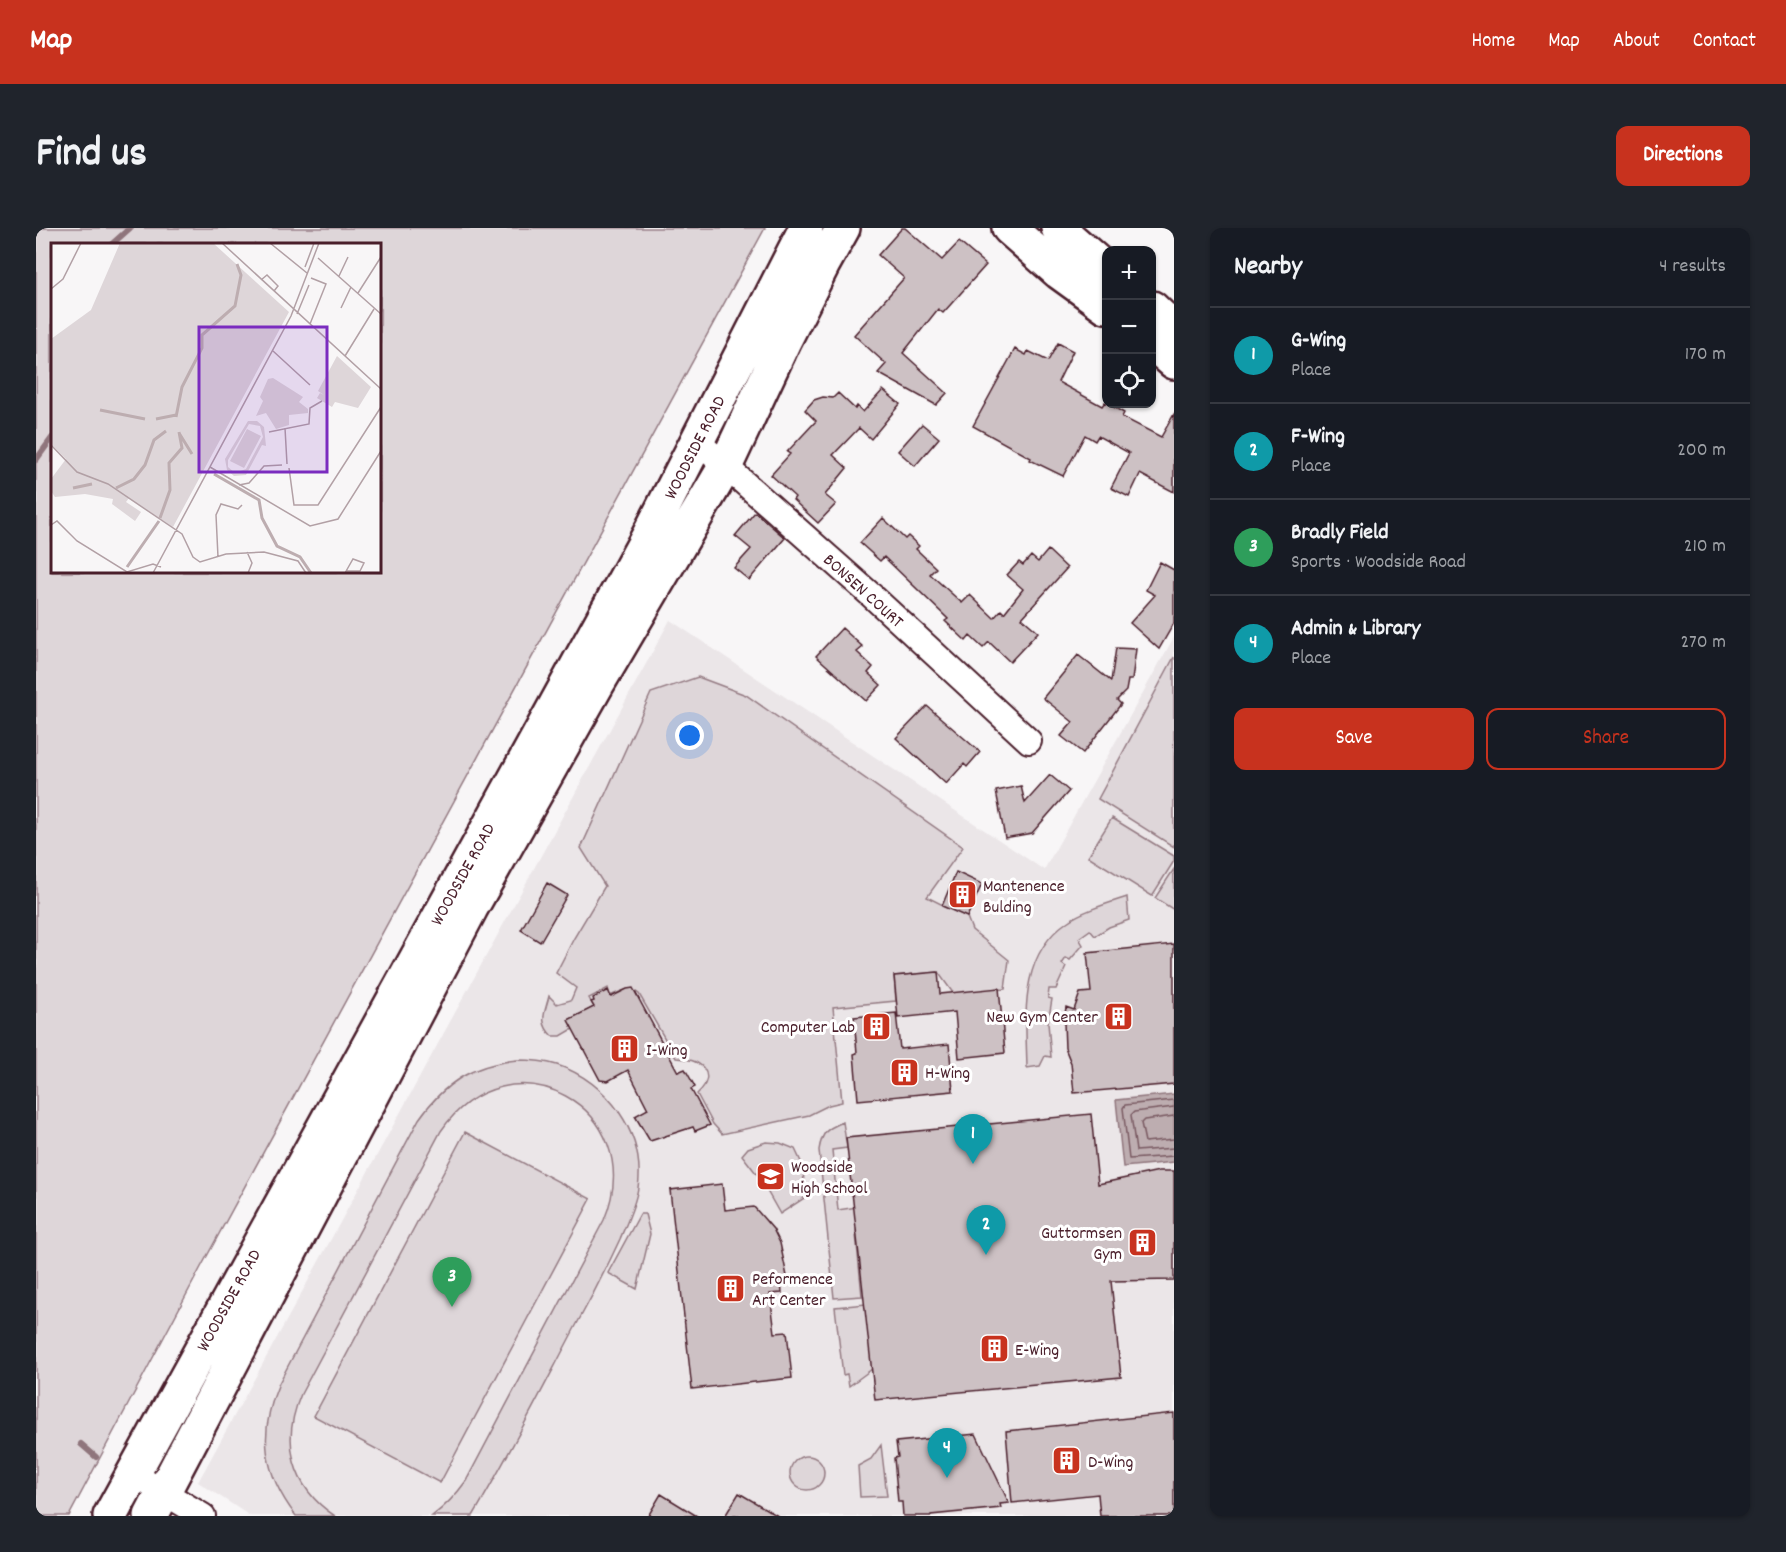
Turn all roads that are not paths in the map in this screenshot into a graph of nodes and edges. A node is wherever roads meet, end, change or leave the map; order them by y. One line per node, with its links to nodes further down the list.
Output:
1 (806, 228): 11 (main road, WOODSIDE ROAD)
2 (843, 228): 12 (main road, WOODSIDE ROAD)
3 (1009, 228): 6 (main road)
4 (1058, 228): 5 (main road)
5 (1102, 266)
6 (1102, 302)
7 (1156, 312): 8 (main road)
8 (1174, 329)
9 (1156, 347): 10 (main road)
10 (1174, 363)
11 (697, 441): 12 (street, BONSEN COURT); 14 (main road, WOODSIDE ROAD)
12 (725, 467): 13 (street, BONSEN COURT); 15 (main road, WOODSIDE ROAD)
13 (1029, 741)
14 (132, 1474): 15 (street); 16 (main road, WOODSIDE ROAD)
15 (157, 1504): 17 (street)
16 (110, 1516)
17 (203, 1516)

